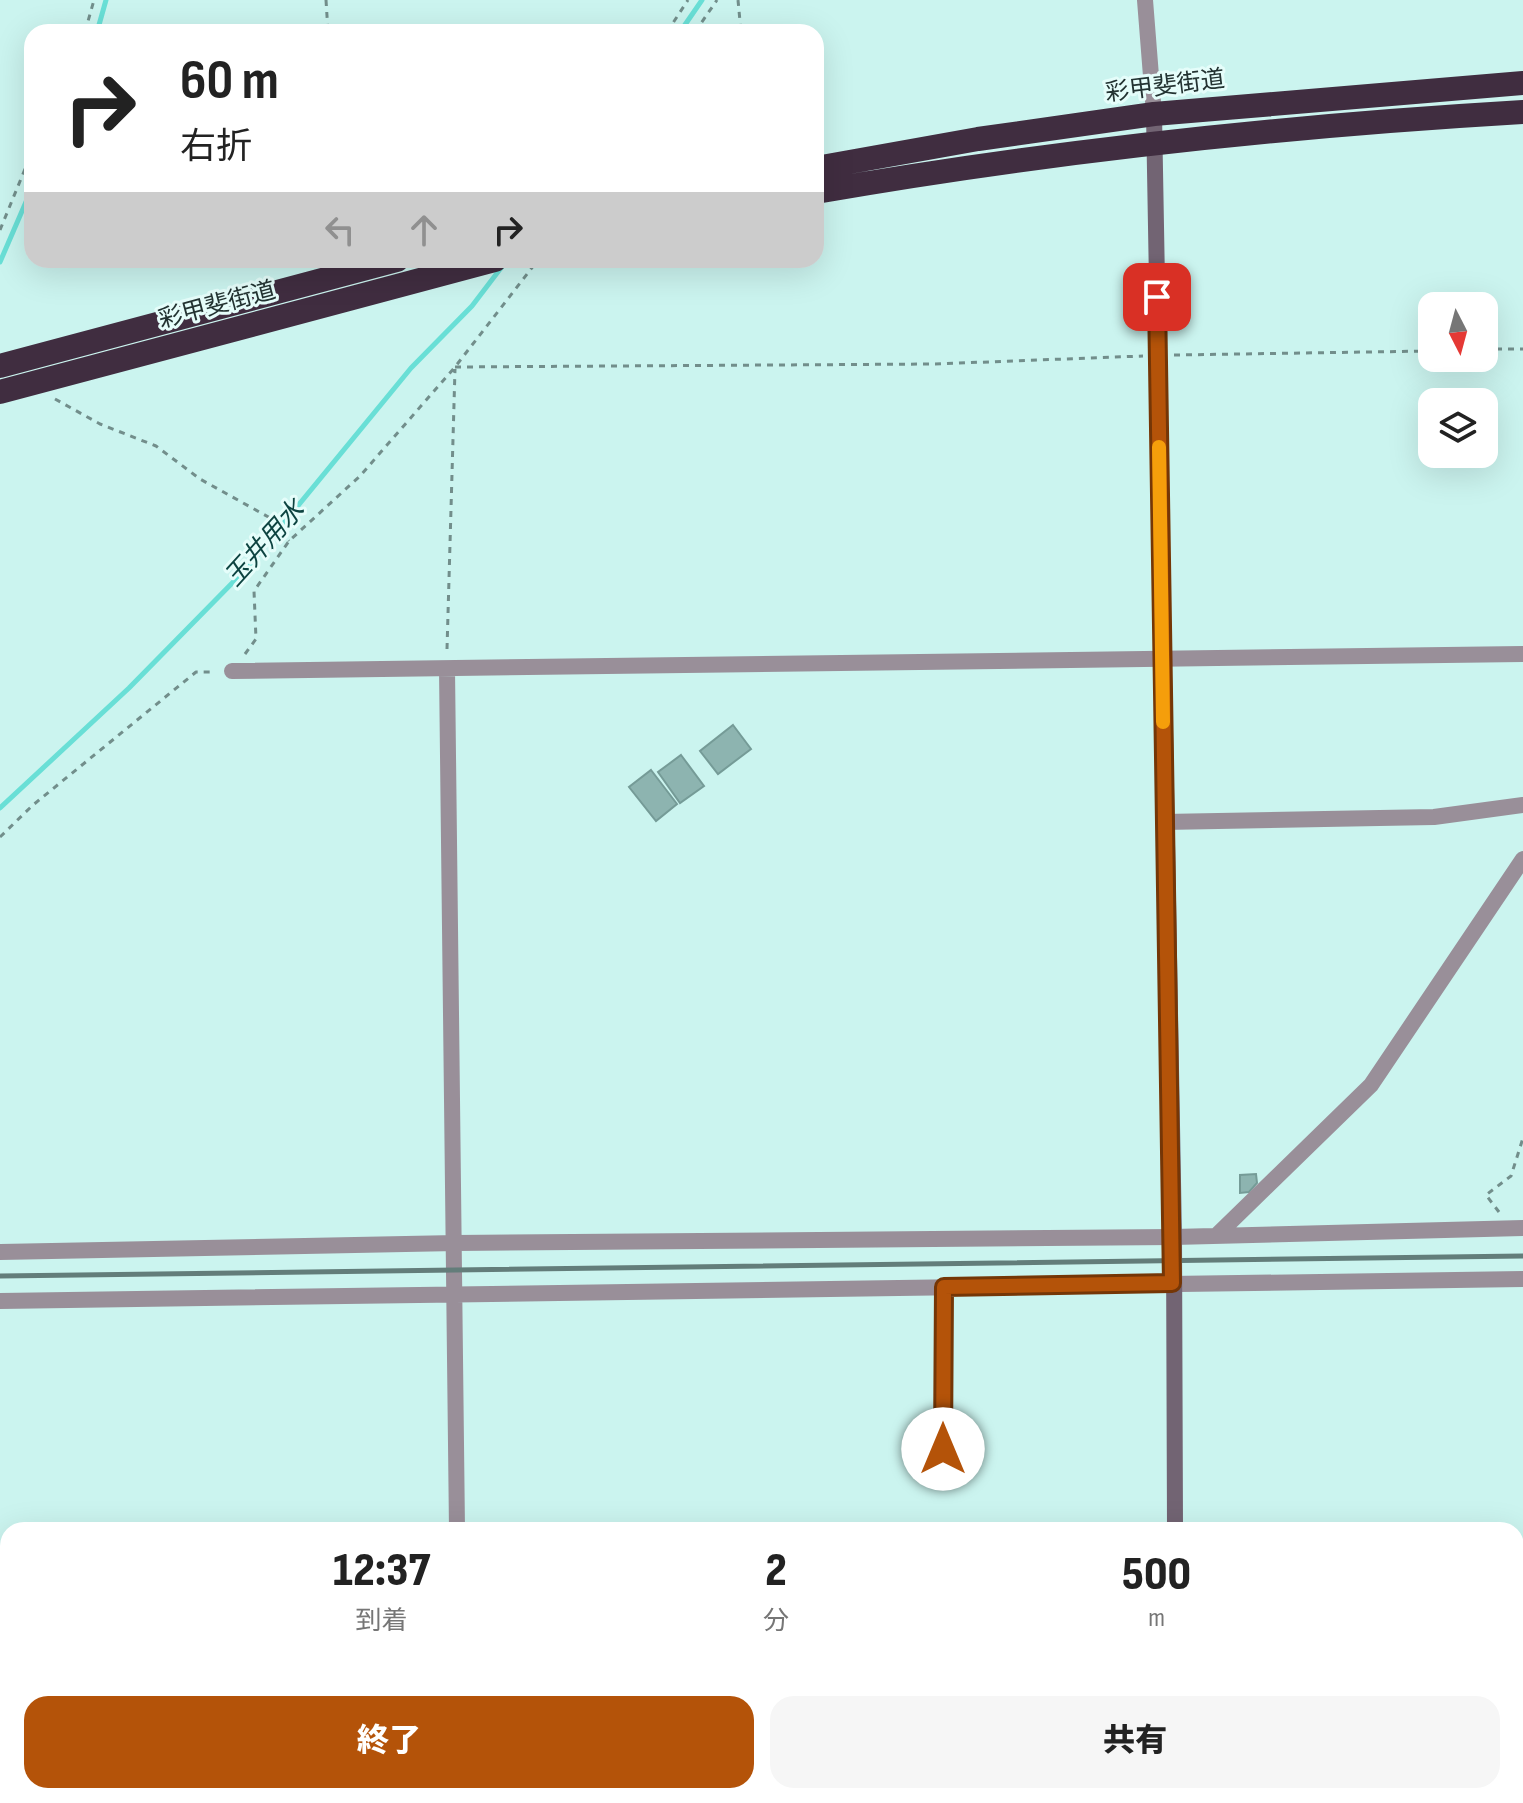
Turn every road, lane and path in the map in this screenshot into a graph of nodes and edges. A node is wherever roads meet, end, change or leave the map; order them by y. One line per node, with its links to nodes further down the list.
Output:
1 (94, 0): 7 (path)
2 (326, 0): 8 (path)
3 (688, 0): 9 (path)
4 (717, 0): 10 (path)
5 (738, 0): 11 (path)
6 (1145, 0): 14 (street)
7 (87, 24)
8 (328, 24)
9 (672, 24)
10 (700, 24)
11 (740, 24)
12 (1523, 83): 14 (highway, 彩甲斐街道)
13 (1523, 112): 15 (highway)
14 (1154, 114): 15 (street); 16 (highway, 彩甲斐街道)
15 (1155, 141): 18 (highway); 28 (street)
16 (824, 167)
17 (24, 171): 20 (path)
18 (824, 191)
19 (0, 204): 20 (path)
20 (8, 209): 21 (path)
21 (0, 230)
22 (367, 268): 29 (highway, 彩甲斐街道)
23 (465, 268): 31 (highway, 彩甲斐街道)
24 (532, 268): 30 (path)
25 (1498, 349): 26 (path)
26 (1523, 349)
27 (1418, 351): 28 (path)
28 (1158, 355): 30 (path); 35 (street)
29 (0, 366)
30 (455, 367): 33 (path); 36 (path)
31 (33, 384): 32 (highway, 彩甲斐街道); 33 (path)
32 (0, 392)
33 (289, 541): 37 (path)
34 (1523, 654): 35 (street)
35 (1162, 659): 36 (street); 39 (street)
36 (447, 669): 37 (street); 46 (street)
37 (232, 671): 40 (path)
38 (1523, 805): 39 (street)
39 (1164, 822): 45 (street)
40 (0, 837)
41 (1523, 859): 44 (street)
42 (1523, 1138): 43 (path)
43 (1517, 1228): 44 (street)
44 (1217, 1235): 45 (street)
45 (1174, 1237): 46 (street); 49 (street)
46 (456, 1243): 47 (street); 51 (street)
47 (0, 1252)
48 (1523, 1279): 49 (street)
49 (1172, 1283): 50 (street); 55 (street)
50 (944, 1287): 51 (street); 53 (street)
51 (455, 1295): 52 (street); 54 (street)
52 (0, 1301)
53 (943, 1449)
54 (457, 1522)
55 (1175, 1522)

